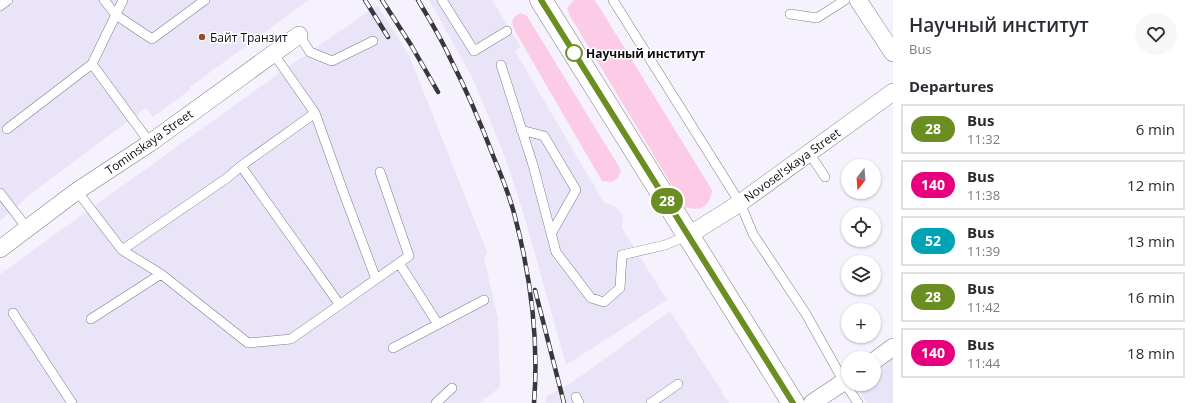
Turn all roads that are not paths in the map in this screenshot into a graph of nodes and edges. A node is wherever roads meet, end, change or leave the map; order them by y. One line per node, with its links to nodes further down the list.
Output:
1 (8, 0): 10 (lane)
2 (104, 0): 12 (lane)
3 (123, 0): 12 (lane)
4 (205, 0): 12 (lane)
5 (442, 0): 13 (lane)
6 (541, 0): 34 (main road)
7 (613, 0): 31 (lane)
8 (845, 0): 11 (lane)
9 (858, 0): 17 (street)
10 (0, 6)
11 (790, 14)
12 (116, 15): 18 (lane)
13 (507, 31)
14 (299, 35): 15 (lane); 16 (street, Tominskaya Street)
15 (373, 41)
16 (273, 53): 21 (lane); 24 (street, Tominskaya Street)
17 (893, 53)
18 (92, 64): 22 (lane); 24 (lane)
19 (501, 65): 23 (lane)
20 (893, 92): 25 (street, Novosel'skaya Street)
21 (316, 113): 26 (lane); 39 (lane)
22 (7, 129)
23 (521, 130): 33 (lane); 33 (lane)
24 (150, 143): 29 (street, Tominskaya Street)
25 (809, 154): 28 (lane); 31 (street, Novosel'skaya Street)
26 (242, 166): 36 (lane); 41 (lane)
27 (380, 172): 37 (lane)
28 (825, 177)
29 (77, 191): 32 (street, Tominskaya Street); 36 (lane)
30 (0, 193): 32 (lane)
31 (740, 203): 34 (street, Novosel'skaya Street); 48 (lane)
32 (27, 228): 35 (street, Tominskaya Street)
33 (551, 234): 34 (lane)
34 (689, 235): 56 (main road)
35 (0, 249)
36 (122, 250): 38 (lane)
37 (399, 263): 39 (lane); 44 (lane)
38 (161, 274): 41 (lane); 43 (lane)
39 (376, 279): 41 (lane)
40 (484, 300): 44 (lane)
41 (340, 304)
42 (13, 313): 53 (lane)
43 (91, 319)
44 (438, 324): 46 (lane)
45 (893, 347): 47 (street)
46 (393, 348)
47 (881, 356)
48 (841, 373)
49 (678, 384): 55 (lane)
50 (841, 384): 57 (street)
51 (452, 388): 54 (lane)
52 (851, 391): 58 (lane)
53 (72, 403)
54 (436, 403)
55 (650, 403)
56 (793, 403)
57 (812, 403)
58 (858, 403)

